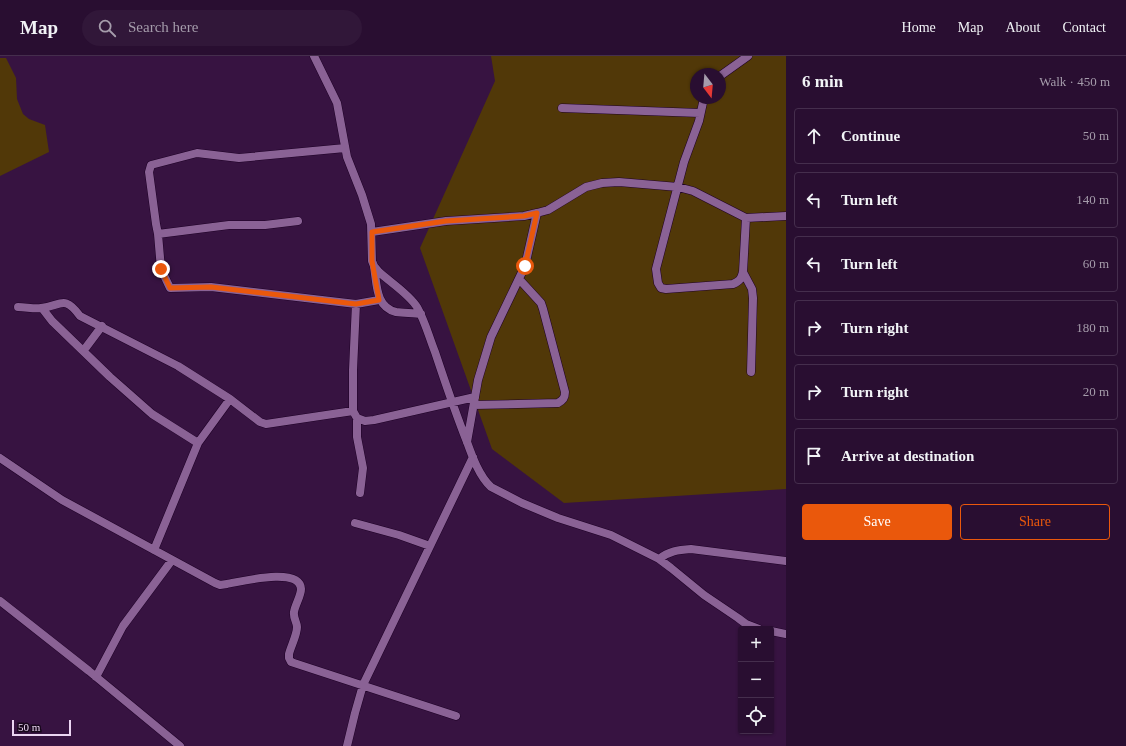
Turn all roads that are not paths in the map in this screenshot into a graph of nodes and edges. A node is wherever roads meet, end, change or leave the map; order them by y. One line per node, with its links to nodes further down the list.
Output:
1 (314, 56): 7 (street)
2 (748, 56): 3 (street)
3 (726, 72)
4 (702, 104): 6 (street)
5 (562, 108): 6 (street)
6 (700, 113): 8 (street)
7 (345, 148): 13 (street); 14 (street)
8 (678, 187): 9 (street); 11 (street); 16 (street)
9 (537, 213): 13 (street); 17 (street)
10 (786, 216): 11 (street)
11 (746, 218): 16 (street)
12 (298, 221): 14 (street)
13 (372, 232): 15 (street)
14 (158, 234): 19 (street)
15 (374, 266): 18 (street); 22 (street)
16 (743, 272): 25 (street)
17 (519, 279): 27 (street); 27 (street)
18 (379, 300): 19 (street); 22 (street)
19 (356, 304): 29 (street)
20 (18, 307): 21 (street)
21 (42, 308): 23 (street); 24 (street)
22 (421, 314): 28 (street)
23 (102, 326): 24 (street); 26 (street)
24 (84, 350): 30 (street)
25 (751, 372)
26 (230, 399): 29 (street); 30 (street)
27 (474, 401): 28 (street); 31 (street)
28 (452, 403): 29 (street); 31 (street)
29 (355, 415): 34 (street)
30 (198, 442): 37 (street)
31 (467, 443): 32 (street)
32 (473, 457): 36 (street); 39 (street)
33 (0, 458): 37 (street)
34 (360, 493)
35 (355, 523): 36 (street)
36 (430, 546): 46 (street)
37 (154, 550): 38 (street)
38 (172, 560): 45 (street); 46 (street)
39 (659, 560): 40 (street); 42 (street)
40 (786, 561)
41 (0, 601): 45 (street)
42 (751, 626)
43 (774, 632): 44 (street)
44 (786, 634)
45 (96, 677): 48 (street)
46 (363, 685): 47 (street); 49 (street)
47 (456, 716)
48 (180, 746)
49 (347, 746)

